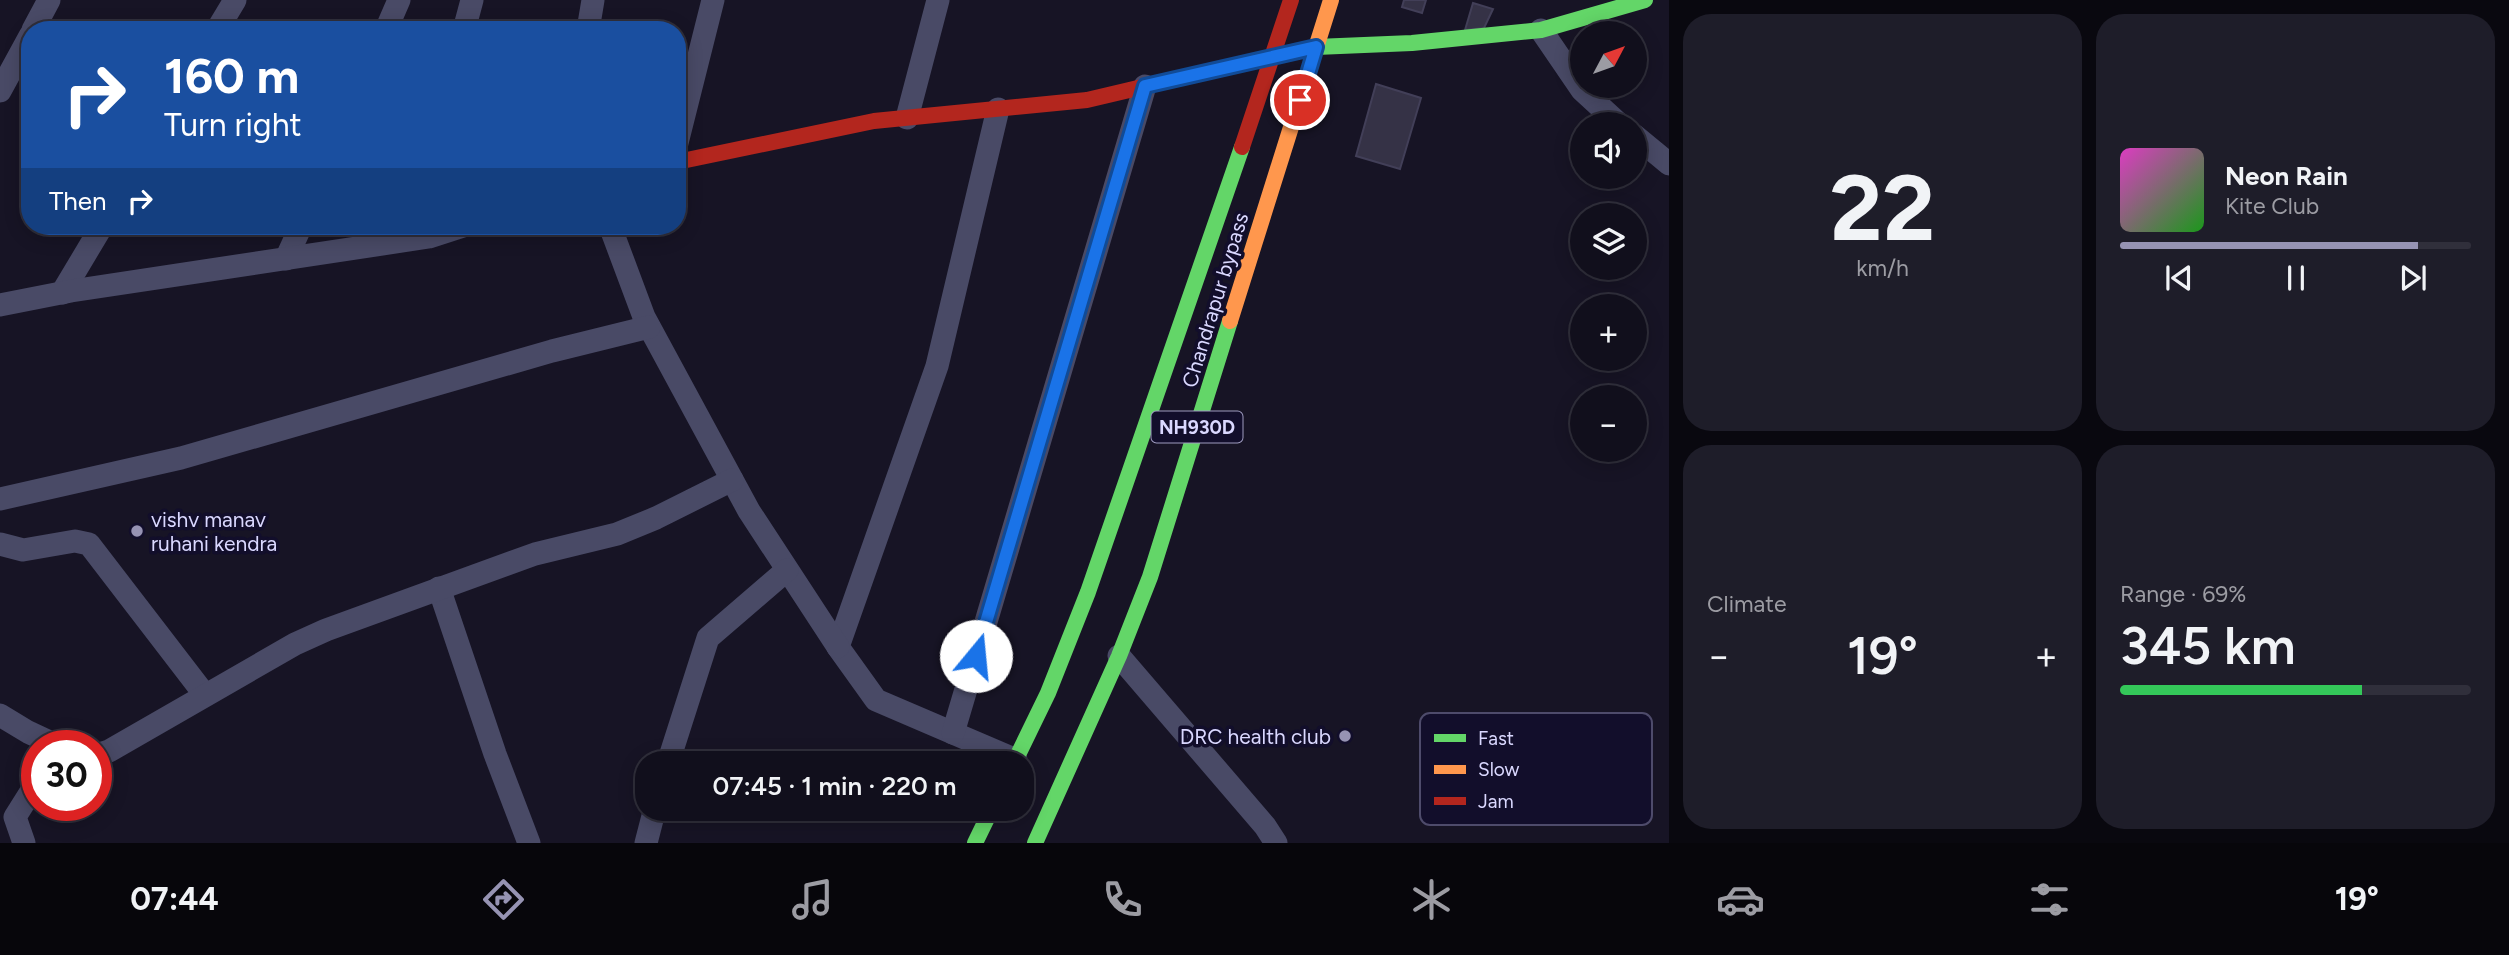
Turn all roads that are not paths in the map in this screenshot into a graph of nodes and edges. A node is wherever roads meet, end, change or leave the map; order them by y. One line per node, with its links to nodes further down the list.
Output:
1 (49, 0): 12 (street)
2 (235, 0): 13 (street)
3 (399, 0): 14 (street)
4 (472, 0): 15 (street)
5 (593, 0): 16 (street)
6 (713, 0): 23 (street)
7 (938, 0): 26 (street)
8 (1291, 0): 20 (main road, Chandrapur bypass / NH930D)
9 (1331, 0): 18 (main road, Chandrapur bypass / NH930D)
10 (1645, 0): 11 (main road)
11 (1609, 6): 17 (main road)
12 (38, 21)
13 (222, 21)
14 (390, 21)
15 (466, 21)
16 (590, 21)
17 (1541, 30): 18 (main road); 25 (street)
18 (1316, 47): 20 (main road); 44 (main road, Chandrapur bypass / NH930D)
19 (21, 52): 22 (street)
20 (1274, 56): 21 (main road); 52 (main road, Chandrapur bypass / NH930D)
21 (1145, 86): 24 (main road); 48 (street)
22 (0, 91)
23 (686, 107)
24 (998, 109): 26 (main road); 43 (street)
25 (1606, 112)
26 (907, 118): 28 (main road)
27 (1647, 146): 29 (street)
28 (686, 160)
29 (1669, 164)
30 (97, 235): 35 (street)
31 (297, 235): 34 (street)
32 (409, 235): 34 (street)
33 (613, 235): 37 (street)
34 (286, 259): 35 (street)
35 (62, 293): 36 (street)
36 (0, 305)
37 (649, 327): 38 (street); 39 (street)
38 (732, 480): 41 (street); 42 (street)
39 (0, 499)
40 (0, 544): 45 (street)
41 (787, 570): 43 (street); 50 (street)
42 (439, 588): 45 (street); 57 (street)
43 (838, 647): 48 (street)
44 (1119, 656): 60 (main road, Chandrapur bypass / NH930D); 61 (street)
45 (205, 695): 49 (street)
46 (0, 715): 47 (street)
47 (25, 730)
48 (953, 733): 51 (street)
49 (112, 749)
50 (672, 751)
51 (991, 751)
52 (1020, 751)
53 (21, 807): 56 (street)
54 (652, 821): 58 (street)
55 (986, 821): 59 (main road)
56 (24, 843)
57 (529, 843)
58 (646, 843)
59 (975, 843)
60 (1035, 843)
61 (1276, 843)

